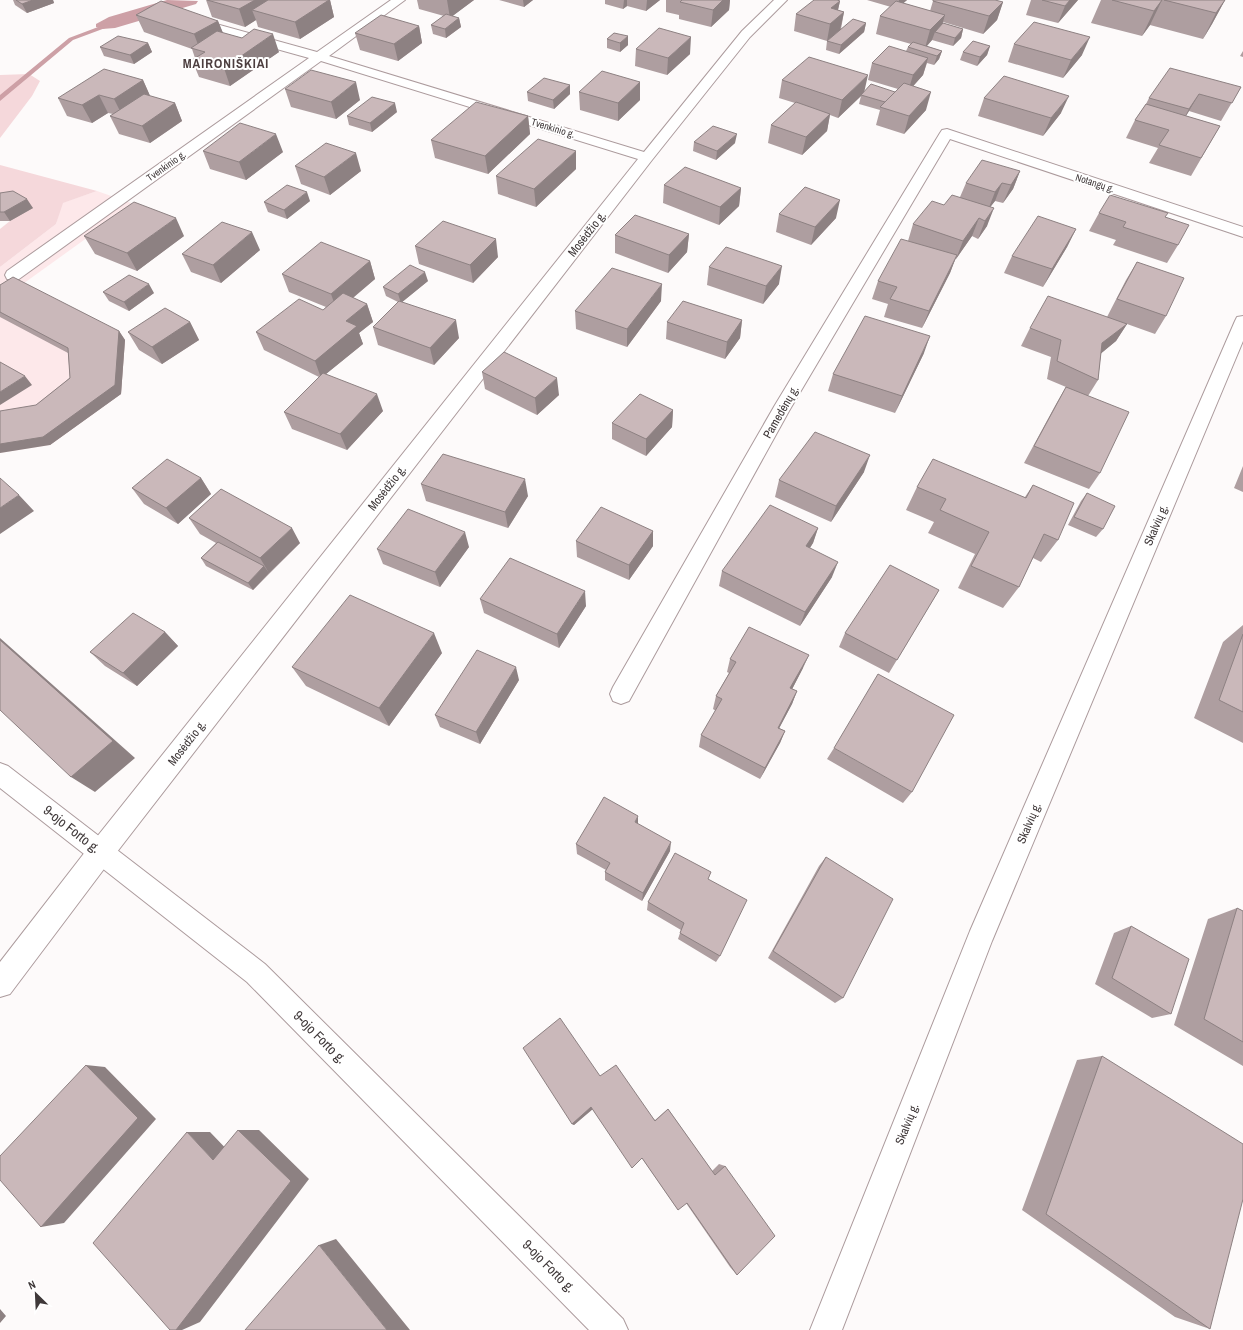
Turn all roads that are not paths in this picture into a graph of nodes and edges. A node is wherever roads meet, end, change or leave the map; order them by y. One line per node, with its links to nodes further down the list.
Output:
1 (399, 0): 4 (street, Tvenkinio g.)
2 (781, 0): 6 (street, Mosėdžio g.)
3 (194, 22): 4 (street, Tvenkinio g.)
4 (320, 57): 6 (street, Tvenkinio g.); 8 (street, Tvenkinio g.)
5 (947, 133): 7 (street, Notangų g.); 10 (street, Pamedėnų g.)
6 (647, 157): 12 (street, Mosėdžio g.)
7 (1243, 232)
8 (13, 275)
9 (1243, 321): 15 (street, Skalvių g.)
10 (620, 694)
11 (0, 774): 12 (street, 9-ojo Forto g.)
12 (101, 852): 13 (street, Mosėdžio g.); 14 (street, 9-ojo Forto g.)
13 (0, 984)
14 (612, 1330)
15 (826, 1330)

